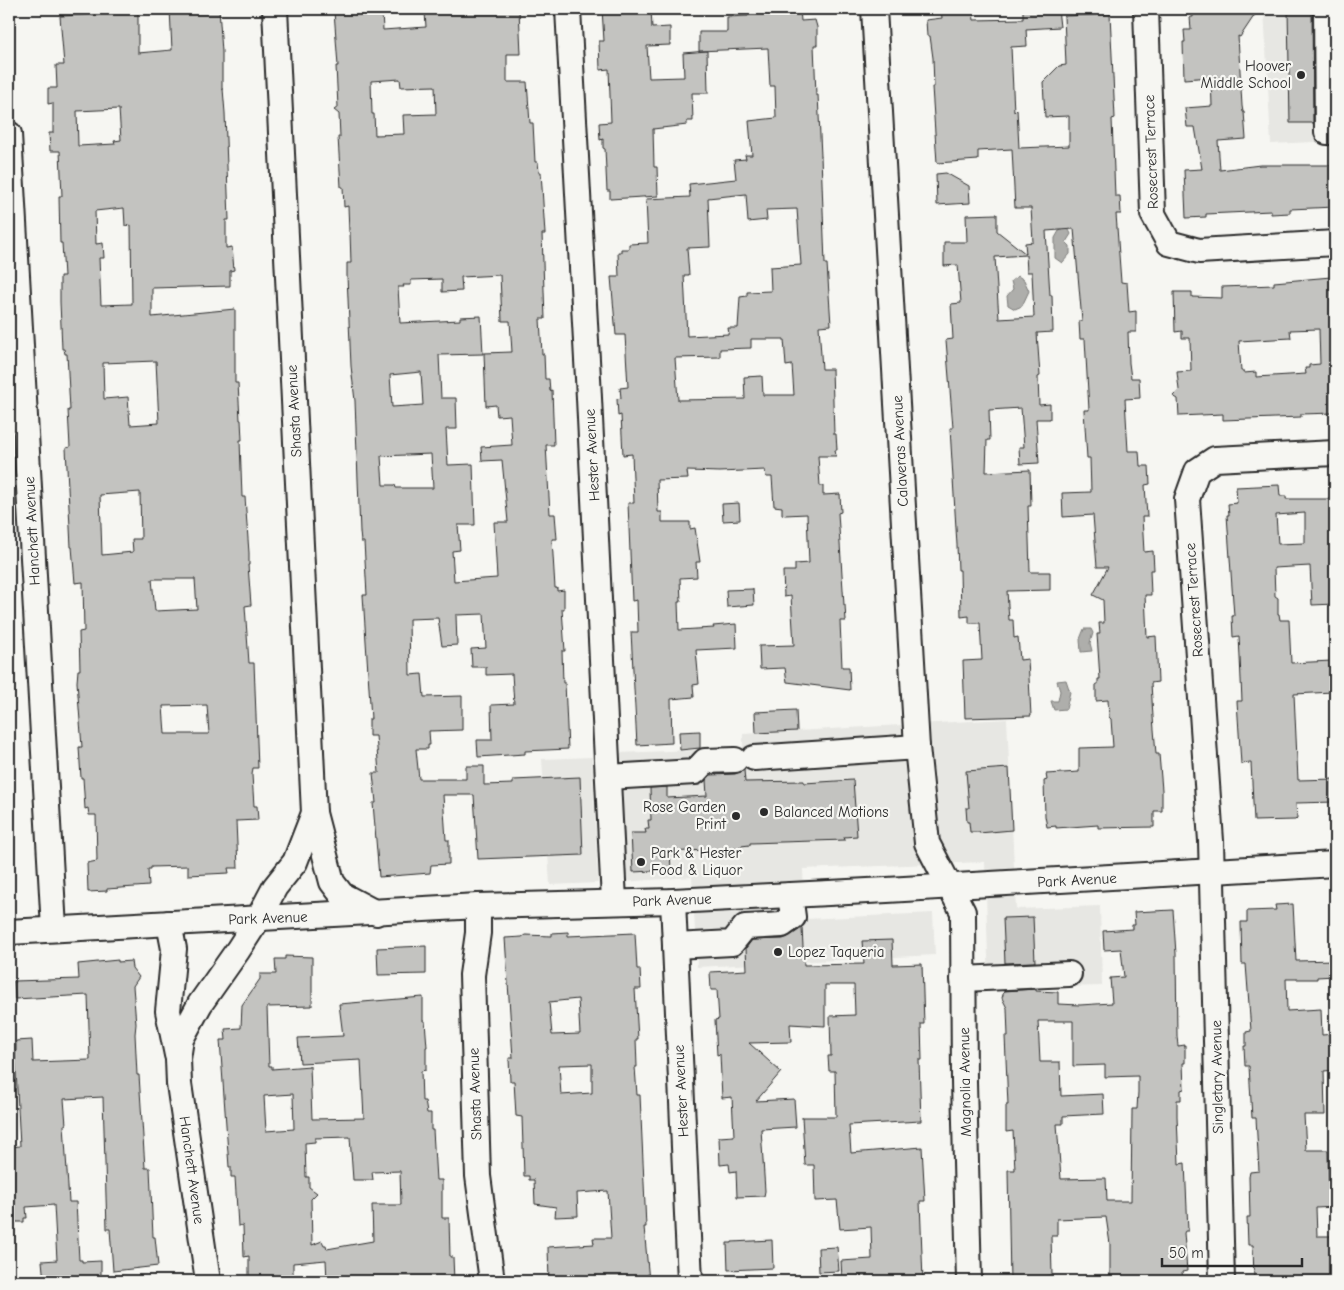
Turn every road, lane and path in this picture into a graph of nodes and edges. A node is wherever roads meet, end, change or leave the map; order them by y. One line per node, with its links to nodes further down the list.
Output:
1 (274, 9): 12 (street, Shasta Avenue)
2 (568, 9): 11 (street, Hester Avenue)
3 (874, 9): 10 (street, Calaveras Avenue)
4 (1146, 9): 8 (street, Rosecrest Terrace)
5 (1326, 9): 6 (street)
6 (1331, 132)
7 (9, 134): 23 (street, Hanchett Avenue)
8 (1335, 243)
9 (1335, 452): 14 (street, Rosecrest Terrace)
10 (917, 747): 11 (street); 15 (street, Calaveras Avenue)
11 (608, 776): 17 (street, Hester Avenue)
12 (314, 814): 20 (street, Shasta Avenue); 21 (street, Shasta Avenue)
13 (1335, 864): 14 (street, Park Avenue)
14 (1212, 872): 15 (street, Park Avenue); 33 (street, Singletary Avenue)
15 (949, 887): 16 (street, Park Avenue); 27 (street, Magnolia Avenue)
16 (790, 895): 18 (street, Park Avenue); 25 (street)
17 (614, 901): 18 (street, Park Avenue); 19 (street, Park Avenue)
18 (673, 901): 25 (street, Hester Avenue)
19 (478, 906): 20 (street, Park Avenue); 30 (street, Shasta Avenue)
20 (376, 913): 21 (street, Park Avenue)
21 (258, 919): 22 (street, Park Avenue); 28 (street, Hanchett Avenue)
22 (170, 923): 23 (street, Park Avenue); 28 (street, Hanchett Avenue)
23 (54, 928): 24 (street, Park Avenue)
24 (9, 932)
25 (674, 946): 31 (street, Hester Avenue)
26 (1069, 974): 27 (street)
27 (963, 980): 32 (street, Magnolia Avenue)
28 (178, 1059): 29 (street, Hanchett Avenue)
29 (208, 1281)
30 (492, 1281)
31 (690, 1281)
32 (970, 1281)
33 (1222, 1281)

